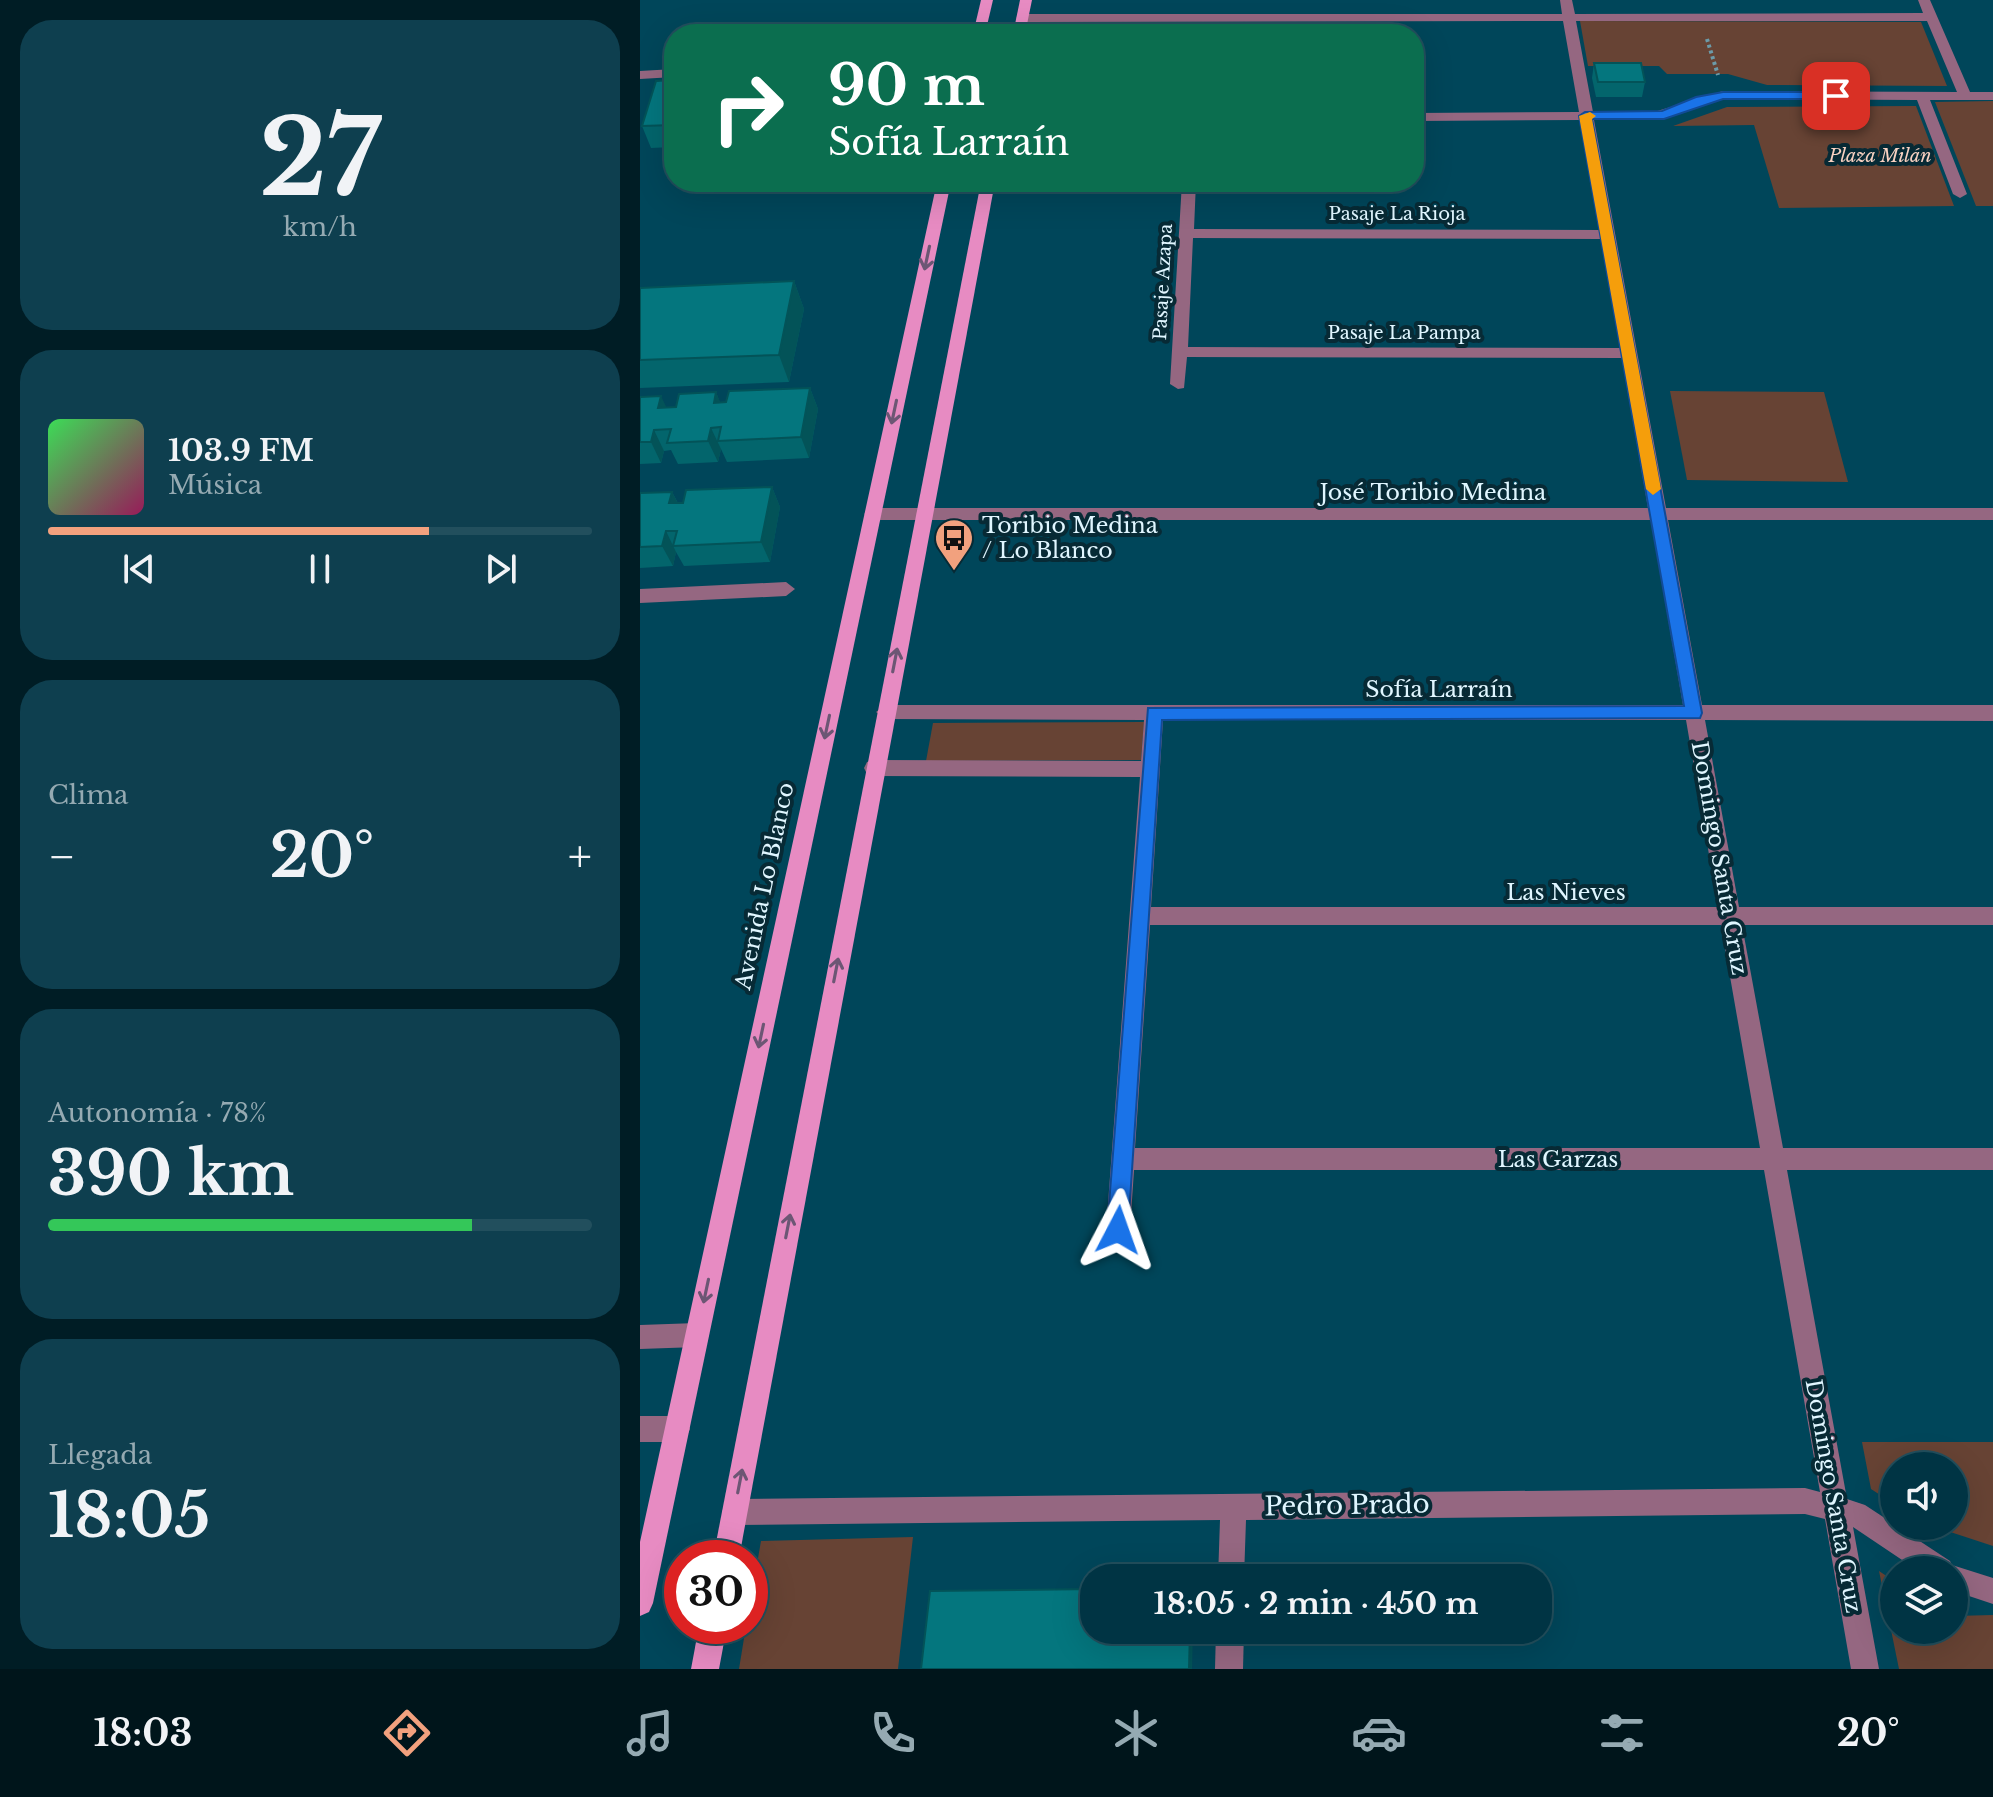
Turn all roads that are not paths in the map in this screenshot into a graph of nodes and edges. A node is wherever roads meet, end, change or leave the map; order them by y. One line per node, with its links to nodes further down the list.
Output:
1 (987, 0): 7 (main road)
2 (1026, 0): 6 (main road)
3 (1924, 0): 5 (street)
4 (1568, 9): 5 (street); 6 (street); 14 (street, Domingo Santa Cruz)
5 (1931, 17): 12 (street)
6 (1022, 18): 8 (main road)
7 (981, 24)
8 (1021, 24)
9 (664, 74): 10 (street)
10 (640, 75)
11 (1922, 96): 12 (street); 14 (street); 19 (street)
12 (1965, 96): 13 (street)
13 (1993, 96)
14 (1585, 116): 15 (street); 21 (street, Domingo Santa Cruz)
15 (1424, 117)
16 (942, 192): 25 (main road, Avenida Lo Blanco, one-way to 25)
17 (986, 192): 26 (main road)
18 (1188, 192): 20 (street, Pasaje Azapa)
19 (1960, 194)
20 (1186, 233): 21 (street, Pasaje La Rioja); 22 (street, Pasaje Azapa)
21 (1608, 235): 23 (street, Domingo Santa Cruz)
22 (1179, 352): 23 (street, Pasaje La Pampa); 24 (street, Pasaje Azapa)
23 (1629, 353): 27 (street, Domingo Santa Cruz)
24 (1178, 384)
25 (873, 514): 26 (street, José Toribio Medina); 44 (main road, Avenida Lo Blanco, one-way to 44)
26 (923, 514): 27 (street, José Toribio Medina); 31 (main road, one-way to 26)
27 (1658, 514): 28 (street, José Toribio Medina); 33 (street, Domingo Santa Cruz)
28 (1993, 514)
29 (786, 589): 30 (street)
30 (640, 596)
31 (885, 712): 32 (street, Sofía Larraín); 35 (main road)
32 (1154, 713): 33 (street, Sofía Larraín); 36 (street)
33 (1694, 713): 34 (street, Sofía Larraín); 38 (street, Domingo Santa Cruz)
34 (1993, 713)
35 (874, 768): 36 (street); 50 (main road, one-way to 35)
36 (1150, 769): 37 (street)
37 (1139, 916): 38 (street, Las Nieves); 40 (street)
38 (1730, 916): 39 (street, Las Nieves); 41 (street, Domingo Santa Cruz)
39 (1993, 916)
40 (1122, 1159): 41 (street, Las Garzas); 43 (street)
41 (1774, 1159): 42 (street, Las Garzas); 48 (street, Domingo Santa Cruz)
42 (1993, 1159)
43 (1118, 1230)
44 (697, 1335): 45 (street); 47 (main road, Avenida Lo Blanco)
45 (640, 1337)
46 (640, 1429): 47 (street)
47 (677, 1429): 56 (main road, Avenida Lo Blanco)
48 (1835, 1506): 49 (street, Pedro Prado); 52 (street, Pedro Prado); 61 (street, Domingo Santa Cruz)
49 (1233, 1507): 50 (street, Pedro Prado); 53 (street)
50 (735, 1512): 51 (main road)
51 (730, 1540)
52 (1921, 1556)
53 (1231, 1564)
54 (1968, 1583): 55 (street)
55 (1993, 1591)
56 (640, 1603)
57 (710, 1644): 59 (main road)
58 (1230, 1644): 60 (street)
59 (705, 1669)
60 (1229, 1669)
61 (1865, 1669)

